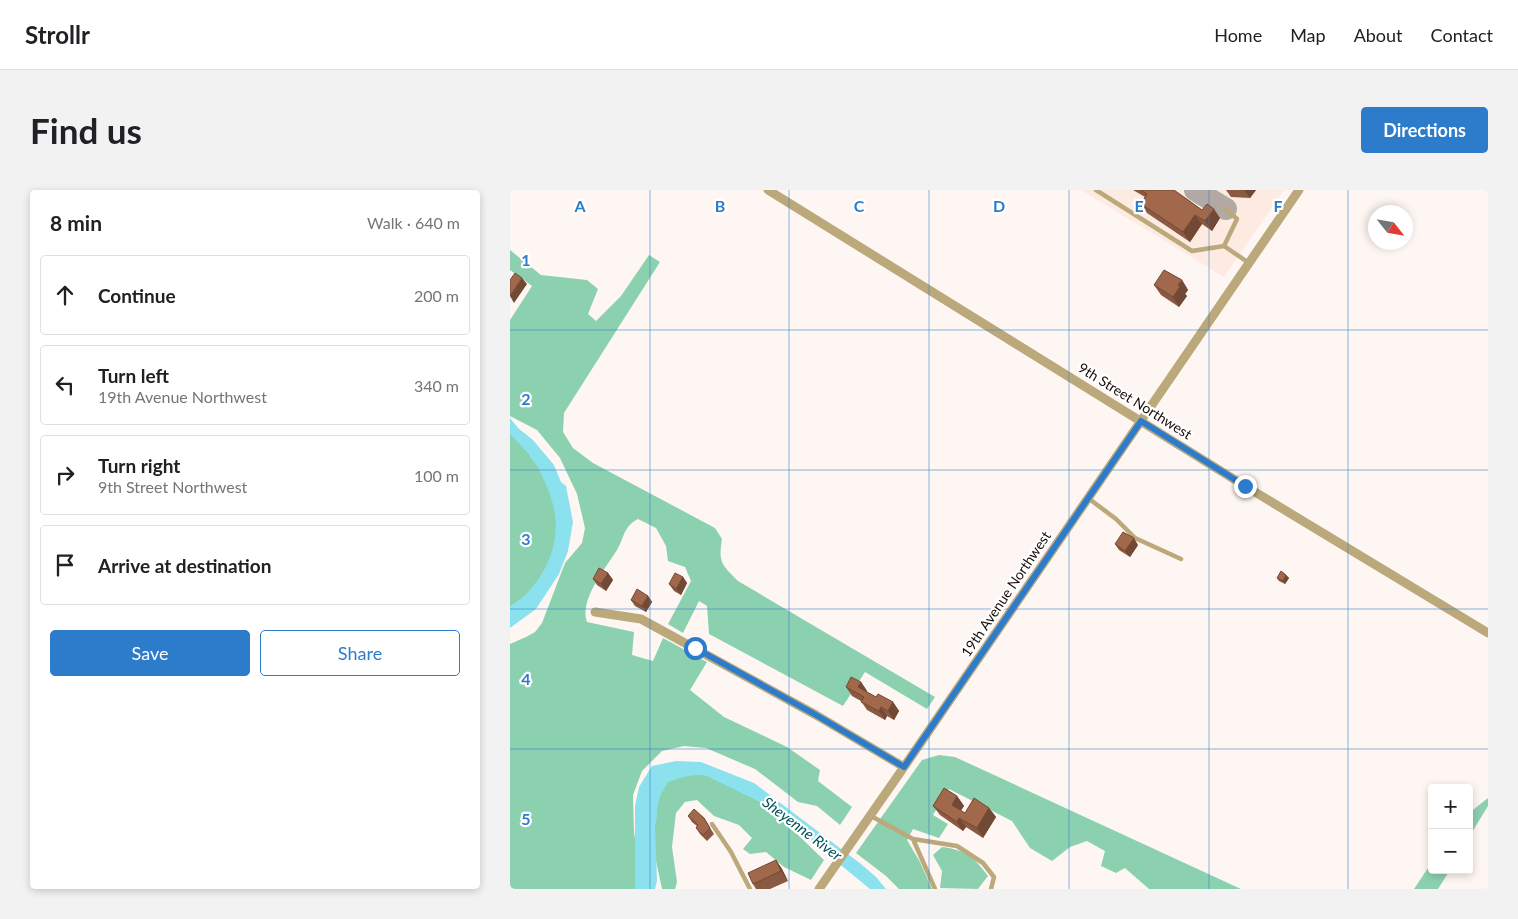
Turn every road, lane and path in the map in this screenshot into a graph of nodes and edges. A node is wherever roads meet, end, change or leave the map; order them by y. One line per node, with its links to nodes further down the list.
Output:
1 (768, 190): 7 (street, 9th Street Northwest)
2 (1096, 190): 5 (lane)
3 (1299, 190): 6 (street, 19th Avenue Northwest)
4 (1226, 209): 5 (lane)
5 (1224, 246): 6 (lane)
6 (1249, 263): 7 (street, 19th Avenue Northwest)
7 (1141, 421): 8 (street, 19th Avenue Northwest); 11 (street, 9th Street Northwest)
8 (1088, 498): 9 (lane); 12 (street, 19th Avenue Northwest)
9 (1181, 559)
10 (595, 612): 12 (street)
11 (1488, 633)
12 (904, 767): 13 (street, 19th Avenue Northwest)
13 (871, 816): 15 (lane); 17 (street, 19th Avenue Northwest)
14 (712, 824): 16 (lane)
15 (913, 839): 18 (lane); 19 (lane)
16 (750, 889)
17 (819, 889)
18 (935, 889)
19 (991, 889)

